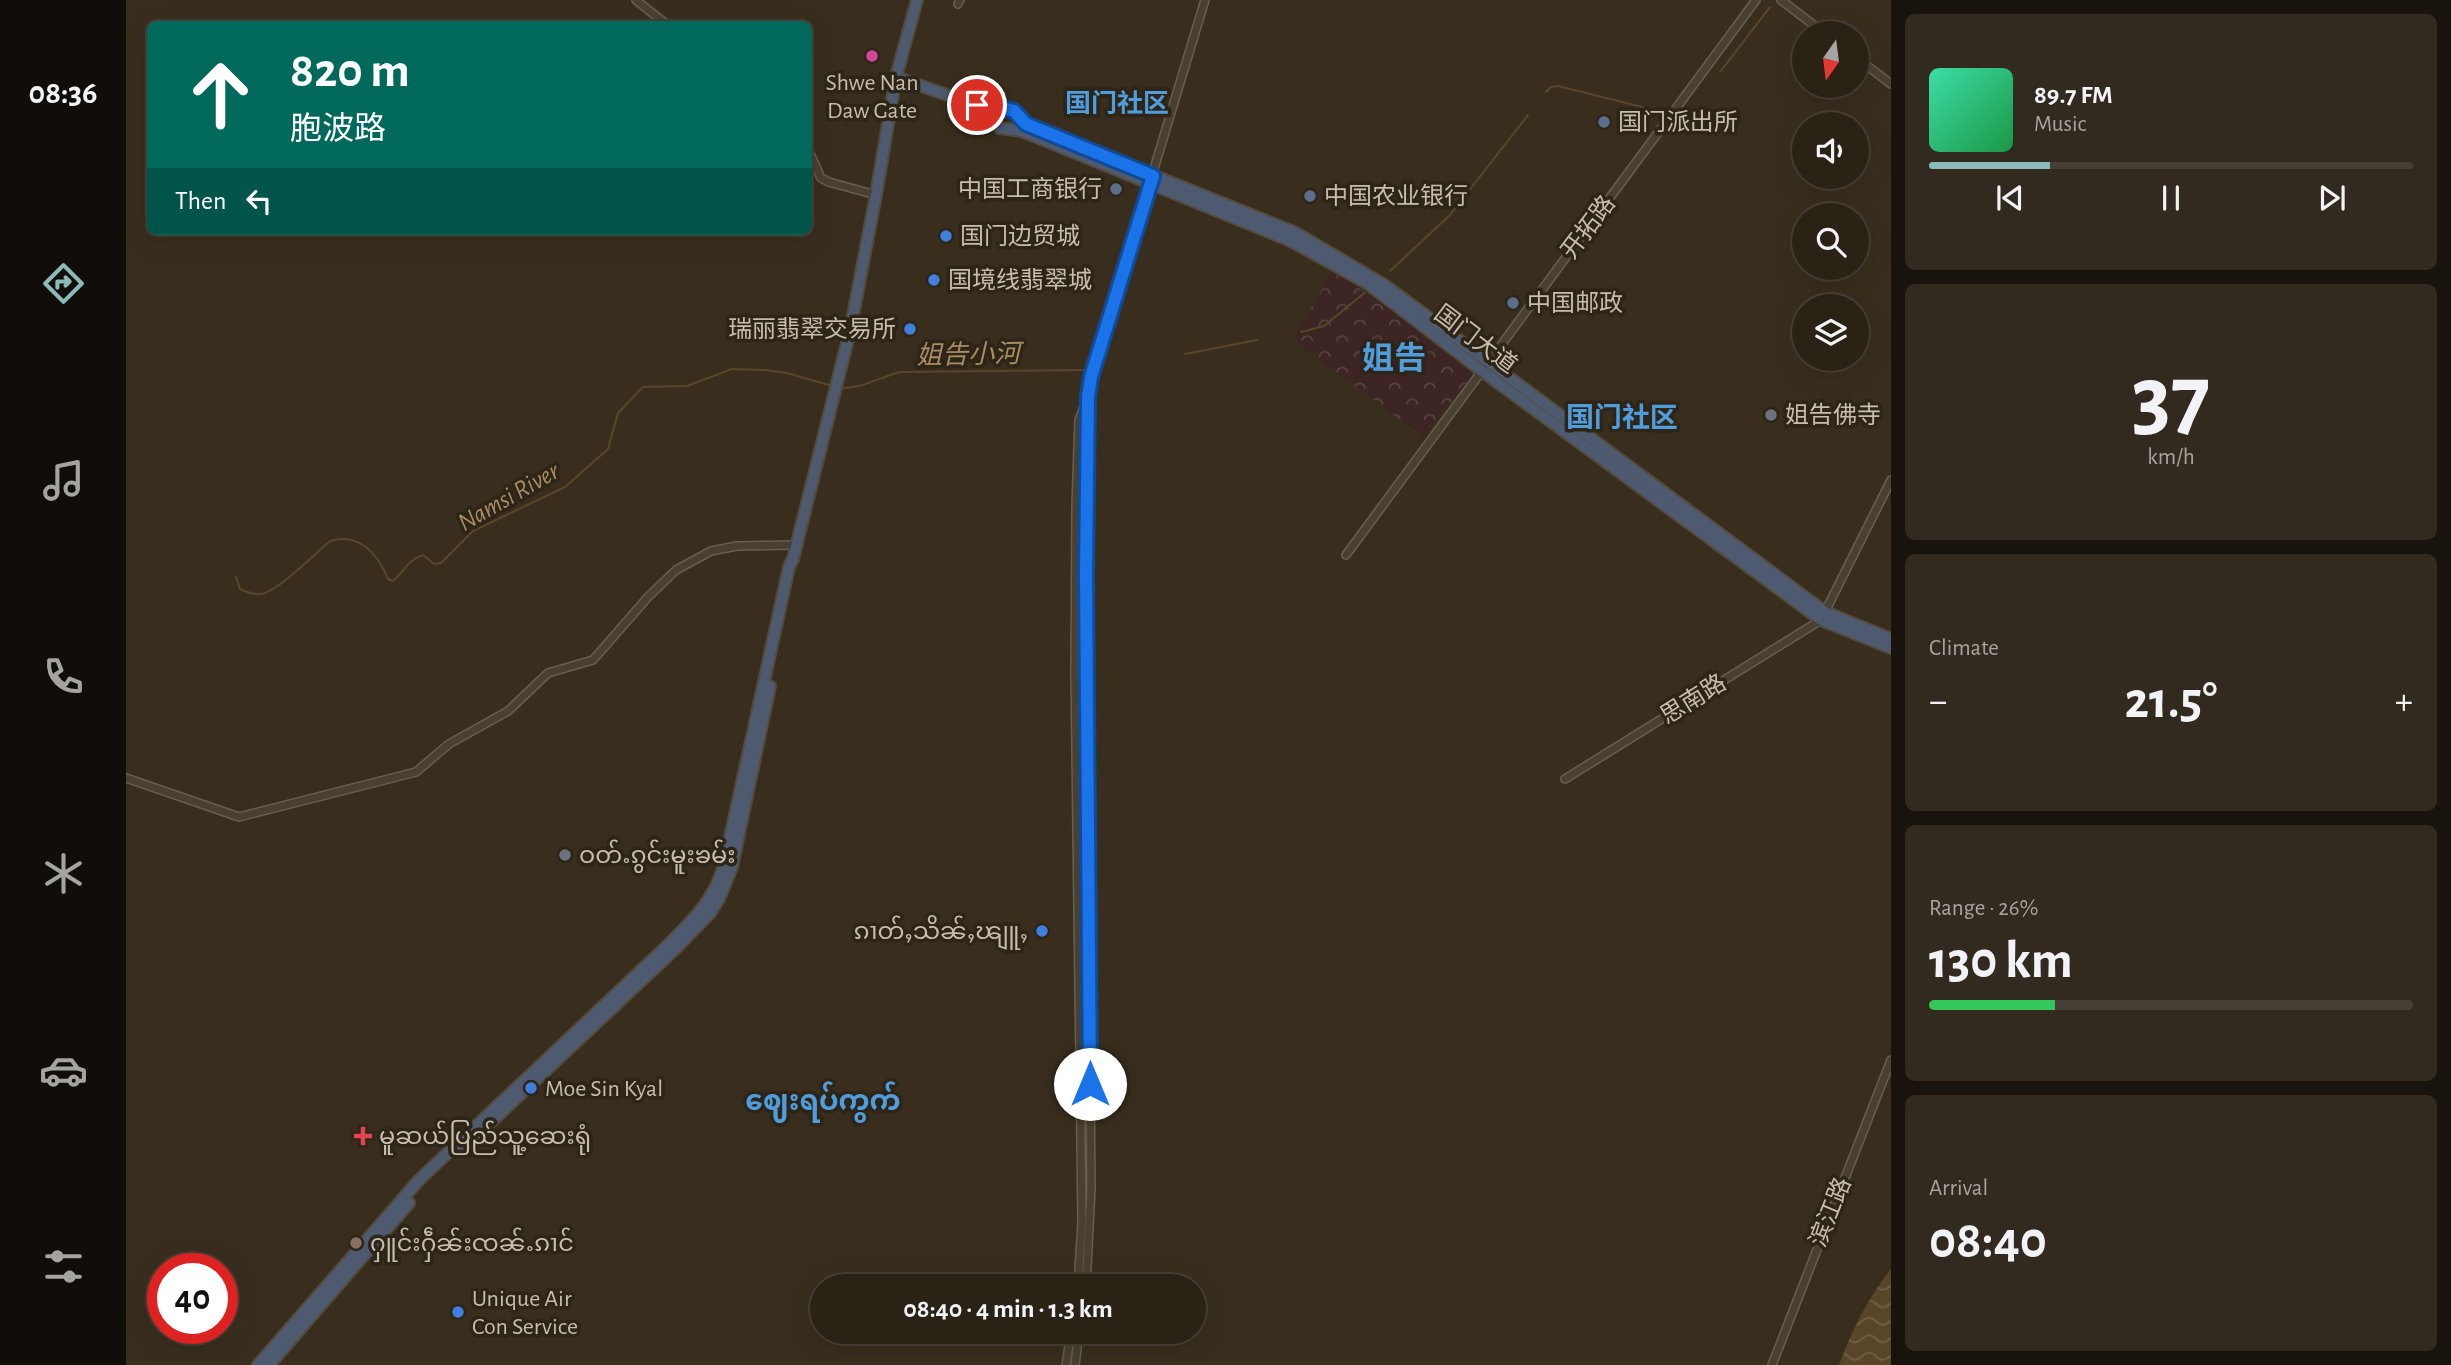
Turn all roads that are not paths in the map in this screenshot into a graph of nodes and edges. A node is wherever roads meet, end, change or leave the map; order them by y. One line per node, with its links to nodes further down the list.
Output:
1 (636, 0): 6 (street)
2 (917, 0): 9 (highway)
3 (1205, 0): 15 (street)
4 (1756, 0): 17 (street, 开拓路)
5 (1781, 0): 7 (street)
6 (662, 21)
7 (1808, 21)
8 (1869, 67): 10 (street)
9 (895, 77): 12 (highway); 16 (highway)
10 (1891, 84)
11 (1009, 109): 12 (highway); 13 (highway); 15 (highway, 国门大道)
12 (995, 113): 13 (highway)
13 (1000, 128): 15 (highway, 国门大道)
14 (812, 158): 16 (street)
15 (1152, 180): 17 (highway, 国门大道); 18 (street)
16 (876, 195): 20 (highway)
17 (1485, 367): 21 (street, 开拓路); 23 (highway, 国门大道)
18 (1088, 397): 26 (street); 27 (street)
19 (1891, 480): 23 (street)
20 (796, 545): 22 (highway); 28 (street)
21 (1346, 555)
22 (793, 559): 37 (highway); 38 (highway)
23 (1823, 616): 24 (highway, 国门大道); 25 (highway, 国门大道); 29 (street, 思南路)
24 (1891, 639)
25 (1891, 648)
26 (1088, 756): 27 (street); 31 (street)
27 (1076, 757): 30 (street)
28 (126, 778)
29 (1565, 779)
30 (1078, 824): 31 (street); 33 (street)
31 (1089, 824): 34 (street)
32 (1891, 1060): 41 (street, 滨江路)
33 (1079, 1274)
34 (1087, 1274)
35 (1069, 1344): 39 (street)
36 (1077, 1344): 40 (street)
37 (258, 1365)
38 (269, 1365)
39 (1066, 1365)
40 (1074, 1365)
41 (1772, 1365)

